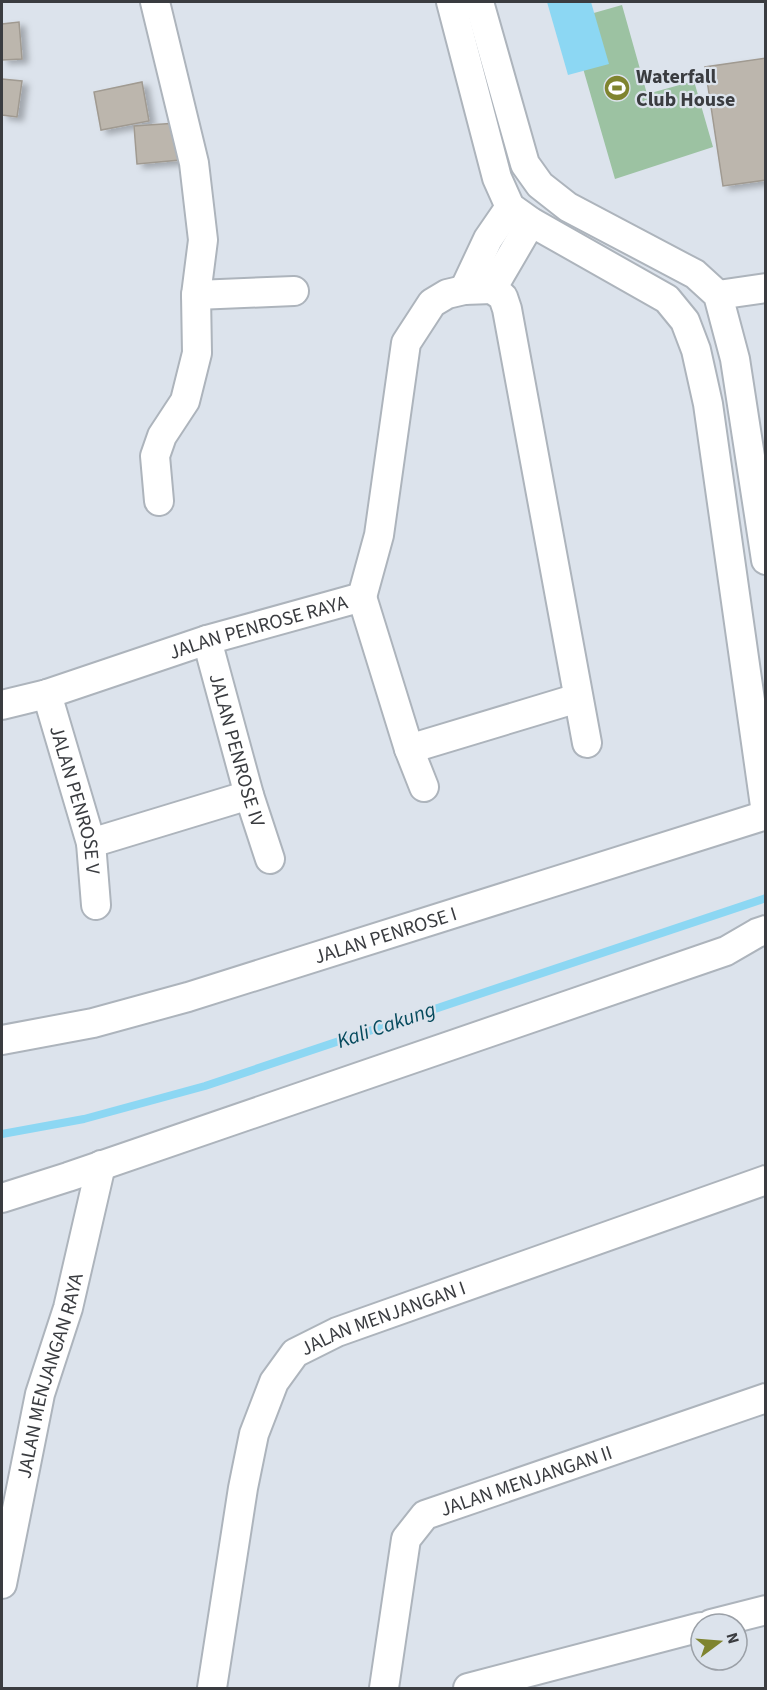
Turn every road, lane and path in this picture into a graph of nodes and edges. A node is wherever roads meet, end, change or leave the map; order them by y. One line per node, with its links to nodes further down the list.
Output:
1 (156, 2): 10 (street)
2 (451, 2): 4 (street)
3 (479, 2): 9 (street)
4 (521, 215): 6 (street); 7 (street); 22 (street)
5 (765, 288): 9 (street)
6 (492, 289): 7 (street, JALAN PENROSE RAYA); 16 (street)
7 (464, 290): 13 (street, JALAN PENROSE RAYA)
8 (294, 291): 10 (street)
9 (718, 294): 12 (street)
10 (196, 295): 11 (street)
11 (159, 501)
12 (765, 560)
13 (362, 597): 14 (street, JALAN PENROSE RAYA); 19 (street)
14 (207, 640): 15 (street, JALAN PENROSE RAYA); 21 (street, JALAN PENROSE IV)
15 (47, 694): 17 (street, JALAN PENROSE RAYA); 23 (street, JALAN PENROSE V)
16 (578, 698): 18 (street); 19 (street)
17 (2, 705)
18 (587, 743)
19 (409, 748): 20 (street)
20 (424, 787)
21 (249, 795): 23 (street); 24 (street, JALAN PENROSE IV)
22 (765, 814): 29 (street, JALAN PENROSE I)
23 (91, 843): 25 (street, JALAN PENROSE V)
24 (270, 859)
25 (96, 905)
26 (765, 930): 28 (street)
27 (765, 946): 28 (street)
28 (726, 951): 30 (street)
29 (2, 1040)
30 (101, 1166): 32 (street); 34 (street, JALAN MENJANGAN RAYA)
31 (765, 1180): 38 (street, JALAN MENJANGAN I)
32 (2, 1198)
33 (765, 1398): 39 (street, JALAN MENJANGAN II)
34 (2, 1584)
35 (765, 1610): 36 (street)
36 (749, 1614)
37 (689, 1630): 40 (street)
38 (212, 1689)
39 (384, 1689)
40 (468, 1689)

